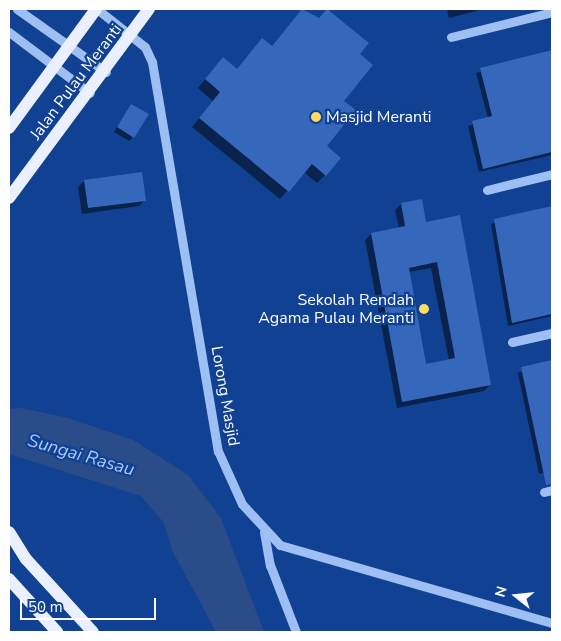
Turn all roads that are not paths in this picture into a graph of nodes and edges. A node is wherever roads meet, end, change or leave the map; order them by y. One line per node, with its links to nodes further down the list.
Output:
1 (17, 9): 8 (street)
2 (97, 9): 6 (street, Lorong Masjid); 8 (main road, Jalan Pulau Meranti)
3 (149, 9): 6 (main road, Jalan Pulau Meranti)
4 (552, 12): 7 (street)
5 (9, 32): 9 (street)
6 (132, 34): 10 (main road, Jalan Pulau Meranti); 19 (street, Lorong Masjid)
7 (451, 37)
8 (70, 45): 9 (main road, Jalan Pulau Meranti); 10 (street)
9 (54, 66): 11 (street); 12 (main road, Jalan Pulau Meranti)
10 (106, 72): 11 (main road, Jalan Pulau Meranti)
11 (90, 94): 15 (main road, Jalan Pulau Meranti)
12 (9, 128)
13 (552, 174): 14 (street)
14 (487, 190)
15 (9, 198)
16 (552, 332): 17 (street)
17 (512, 342)
18 (9, 532): 23 (main road)
19 (264, 532): 21 (street, Lorong Masjid); 24 (street)
20 (9, 579): 22 (main road)
21 (552, 623)
22 (57, 632)
23 (93, 632)
24 (296, 632)

